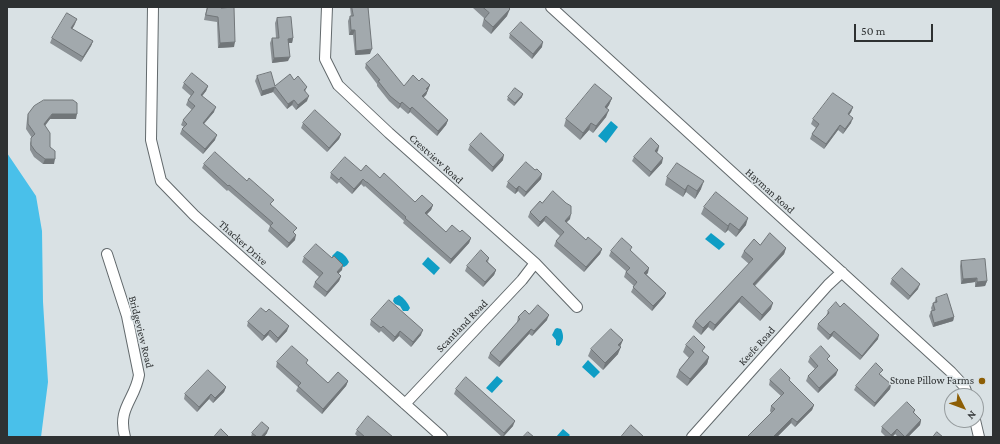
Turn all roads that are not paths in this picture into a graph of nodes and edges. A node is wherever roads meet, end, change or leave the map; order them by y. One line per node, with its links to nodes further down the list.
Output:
1 (153, 7): 9 (street, Thacker Drive)
2 (327, 7): 5 (street, Crestview Road)
3 (551, 7): 6 (street, Hayman Road)
4 (107, 254): 10 (street, Bridgeview Road)
5 (535, 263): 7 (street, Crestview Road); 9 (street, Scantland Road)
6 (842, 272): 8 (street, Hayman Road); 12 (street, Keefe Road)
7 (577, 307)
8 (965, 388)
9 (405, 404): 11 (street, Thacker Drive)
10 (125, 437)
11 (442, 437)
12 (692, 437)

